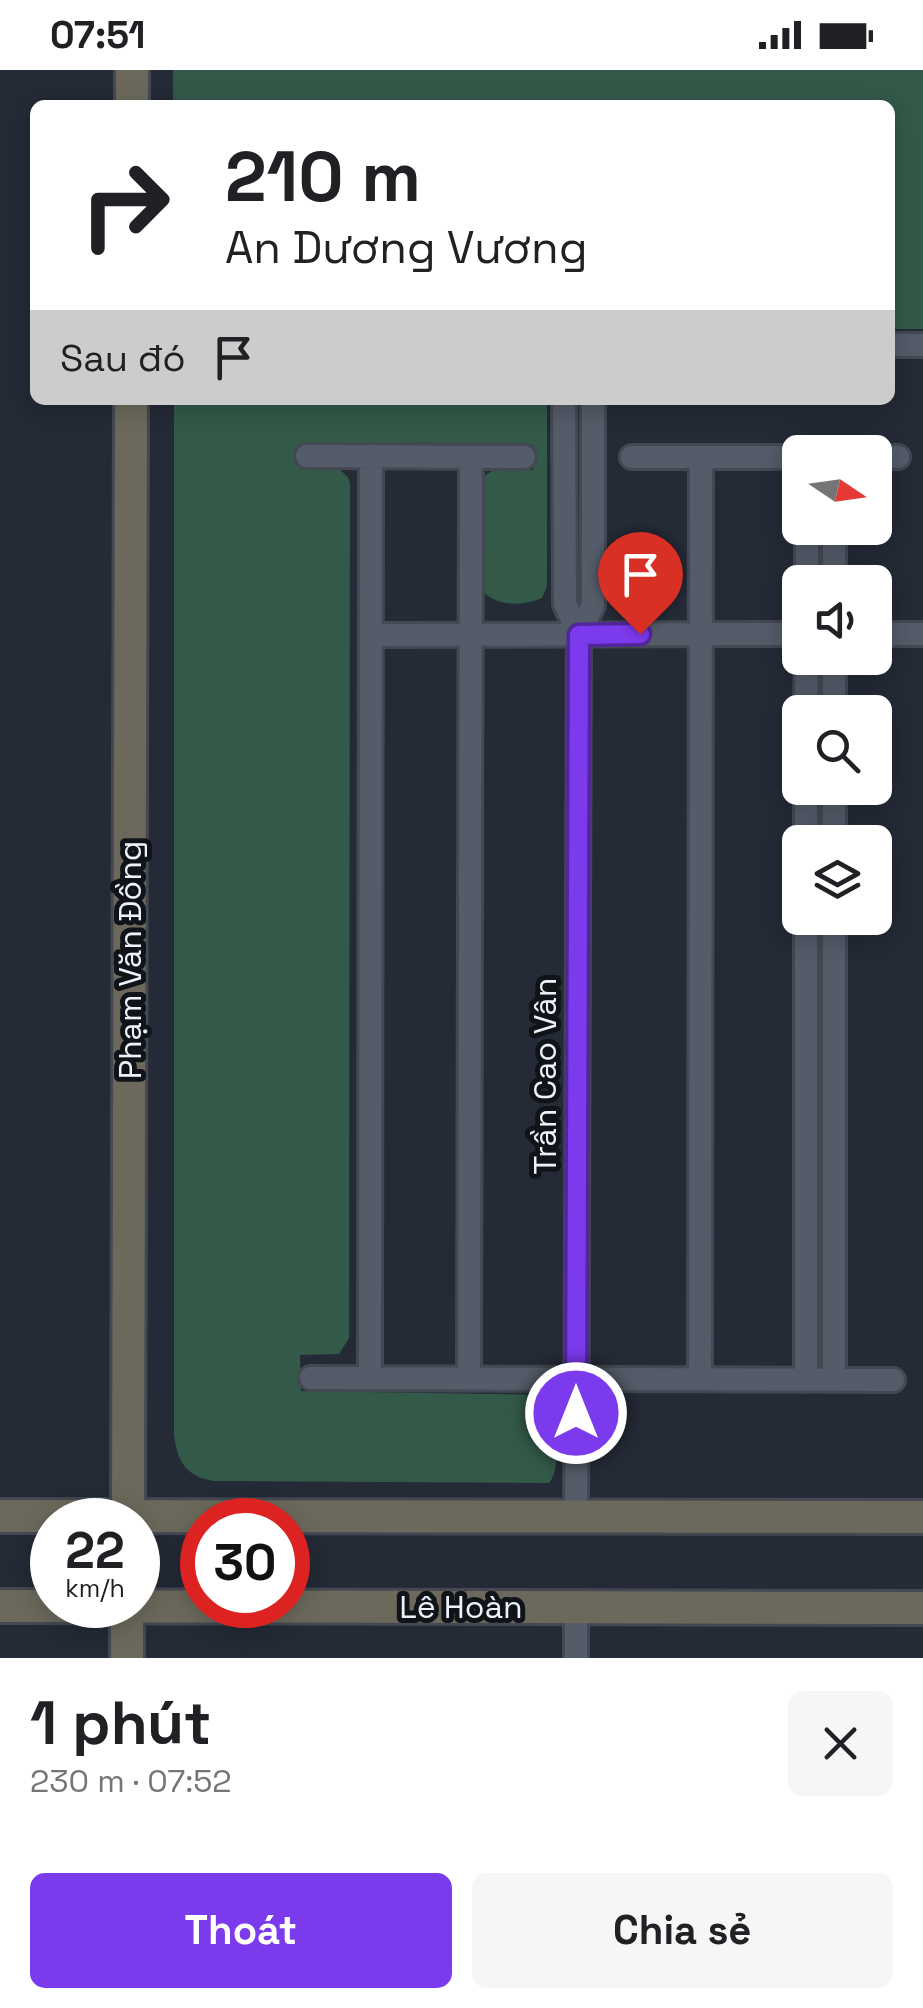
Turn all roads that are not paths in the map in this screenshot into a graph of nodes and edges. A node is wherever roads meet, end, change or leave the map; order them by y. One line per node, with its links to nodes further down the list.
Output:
1 (132, 70): 2 (street)
2 (132, 100)
3 (895, 345): 4 (street)
4 (923, 345)
5 (131, 405): 32 (street, Phạm Văn Đồng)
6 (564, 405): 21 (street)
7 (593, 405): 21 (street)
8 (307, 456): 9 (street)
9 (370, 456): 10 (street); 19 (street)
10 (471, 457): 11 (street); 20 (street)
11 (524, 457)
12 (632, 457): 13 (street)
13 (701, 457): 14 (street); 15 (street)
14 (782, 457)
15 (700, 634): 16 (street); 21 (street); 28 (street)
16 (782, 634)
17 (892, 634): 18 (street)
18 (923, 634)
19 (370, 635): 20 (street); 25 (street)
20 (470, 635): 21 (street); 26 (street)
21 (579, 635): 27 (street, Trần Cao Vân)
22 (806, 935): 29 (street)
23 (834, 935): 30 (street)
24 (311, 1378): 25 (street)
25 (370, 1378): 26 (street)
26 (469, 1378): 27 (street)
27 (576, 1379): 28 (street); 35 (street, Trần Cao Vân)
28 (700, 1379): 29 (street)
29 (806, 1380): 30 (street)
30 (834, 1380): 31 (street)
31 (893, 1380)
32 (128, 1498)
33 (0, 1516): 34 (street)
34 (30, 1516)
35 (576, 1517): 36 (street); 37 (street)
36 (923, 1517)
37 (160, 1518)
38 (0, 1606): 39 (street, Lê Hoàn)
39 (30, 1606)
40 (160, 1606): 41 (street, Lê Hoàn)
41 (576, 1608): 42 (street, Lê Hoàn); 45 (street)
42 (923, 1608)
43 (127, 1628): 44 (street)
44 (127, 1658)
45 (576, 1658)

